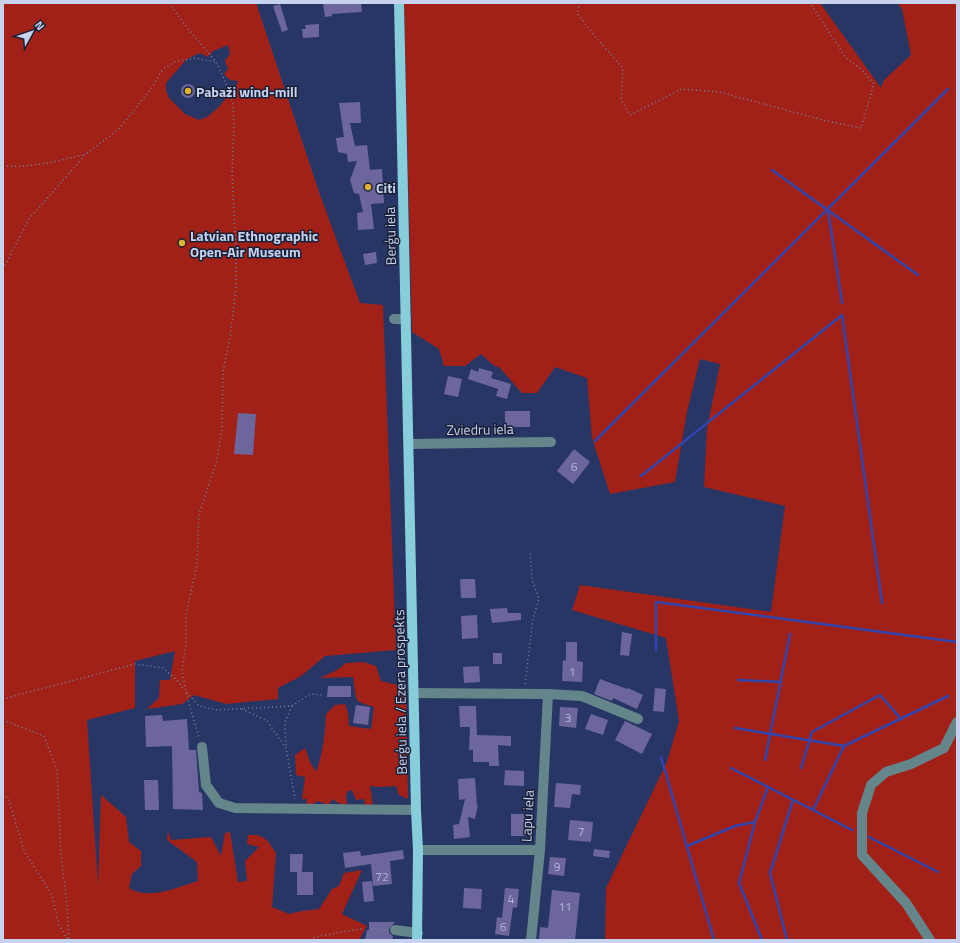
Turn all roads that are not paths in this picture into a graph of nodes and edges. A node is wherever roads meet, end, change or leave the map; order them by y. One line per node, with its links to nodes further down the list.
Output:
1 (399, 3): 3 (main road, Berģu iela)
2 (394, 319): 3 (street)
3 (406, 319): 5 (main road, Berģu iela)
4 (551, 442): 5 (street, Zviedru iela)
5 (409, 444): 6 (main road, Berģu iela / Ezera prospekts)
6 (414, 693): 7 (street); 11 (main road, Berģu iela / Ezera prospekts)
7 (548, 694): 8 (street); 13 (street, Lapu iela)
8 (638, 719)
9 (957, 722): 17 (street)
10 (202, 747): 11 (street)
11 (416, 810): 12 (main road, Berģu iela / Ezera prospekts)
12 (418, 850): 13 (street); 15 (main road, Berģu iela / Ezera prospekts)
13 (540, 850): 16 (street, Lapu iela)
14 (395, 930): 15 (street)
15 (417, 936)
16 (531, 940)
17 (930, 940)

